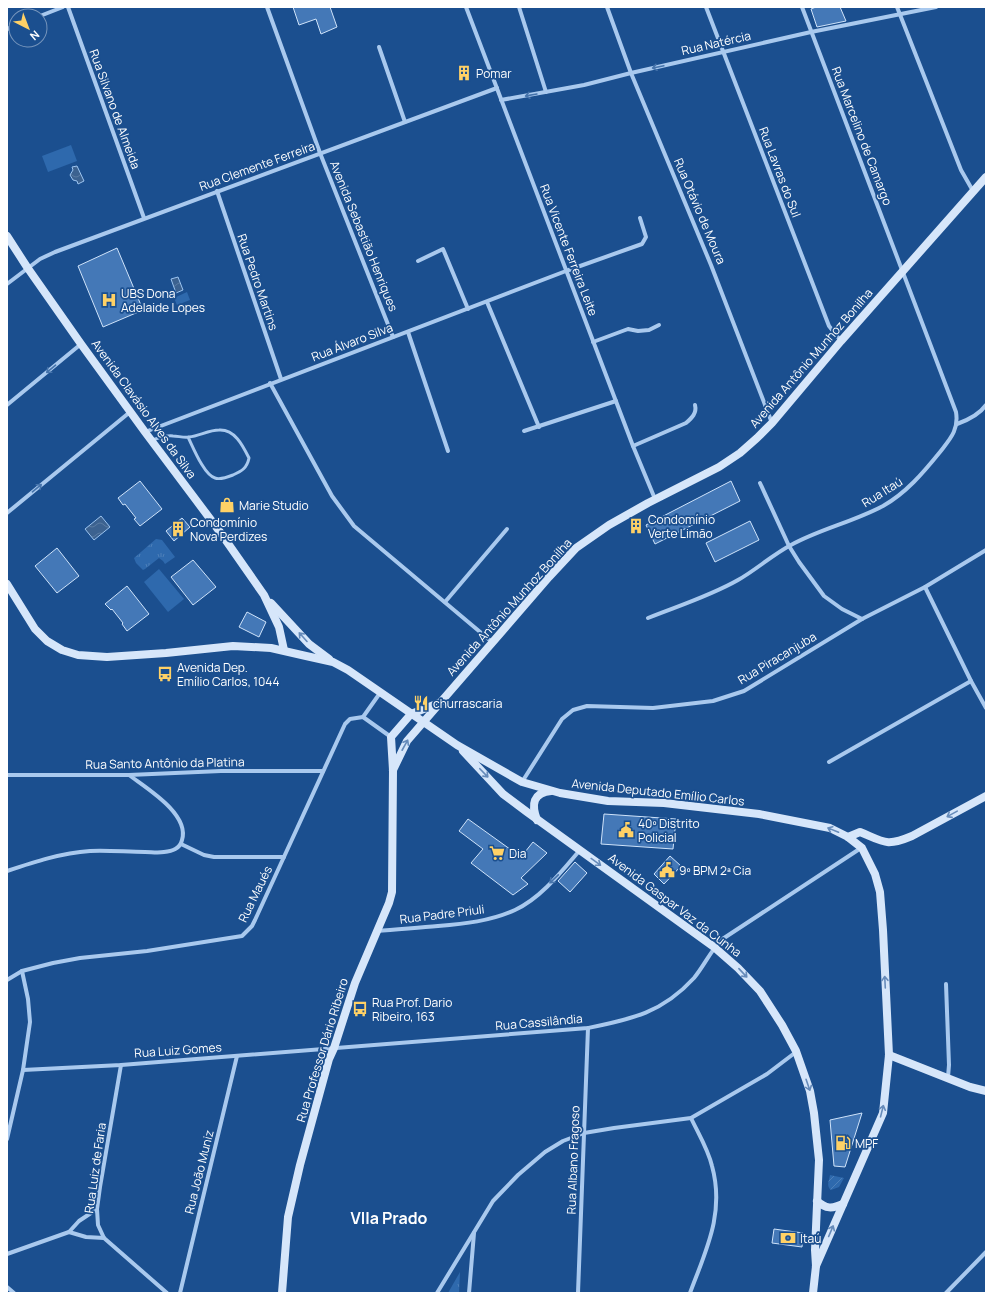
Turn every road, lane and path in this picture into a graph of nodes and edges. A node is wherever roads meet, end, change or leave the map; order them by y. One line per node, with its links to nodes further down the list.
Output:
1 (63, 7): 11 (street)
2 (68, 7): 25 (street, Rua Silvano de Almeida)
3 (267, 7): 21 (street, Avenida Sebastião Henriques)
4 (466, 7): 17 (street, Rua Vicente Ferreira Leite)
5 (519, 7): 18 (street)
6 (607, 7): 16 (street, Rua Otávio de Moura)
7 (706, 7): 15 (street, Rua Lavras do Sul)
8 (802, 7): 13 (street, Rua Marcelino de Camargo)
9 (897, 7): 12 (street)
10 (936, 7): 12 (street, Rua Natércia)
11 (48, 13)
12 (900, 14): 13 (street, Rua Natércia); 24 (street)
13 (812, 32): 15 (street, Rua Natércia); 31 (street, Rua Marcelino de Camargo)
14 (380, 47): 20 (street)
15 (724, 52): 16 (street, Rua Natércia, one-way to 16); 38 (street, Rua Lavras do Sul)
16 (631, 73): 18 (street, Rua Natércia); 48 (street, Rua Otávio de Moura)
17 (496, 88): 19 (street, Rua Vicente Ferreira Leite); 20 (street, Rua Clemente Ferreira)
18 (546, 92): 19 (street, Rua Natércia, one-way to 19)
19 (501, 100): 30 (street, Rua Vicente Ferreira Leite)
20 (405, 122): 21 (street, Rua Clemente Ferreira)
21 (320, 153): 23 (street, Rua Clemente Ferreira); 37 (street, Avenida Sebastião Henriques)
22 (986, 177): 24 (street, Avenida Antônio Munhoz Bonilha)
23 (217, 191): 25 (street, Rua Clemente Ferreira); 41 (street, Rua Pedro Martins)
24 (974, 192): 31 (street, Avenida Antônio Munhoz Bonilha)
25 (144, 218): 29 (street, Rua Clemente Ferreira)
26 (640, 218): 30 (street, Rua Álvaro Silva)
27 (7, 236): 29 (street, Avenida Clavásio Alves da Silva)
28 (418, 261): 34 (street)
29 (27, 267): 32 (street, Rua Clemente Ferreira); 40 (street, Avenida Clavásio Alves da Silva)
30 (566, 271): 33 (street, Rua Álvaro Silva); 39 (street, Rua Vicente Ferreira Leite)
31 (903, 272): 38 (street, Avenida Antônio Munhoz Bonilha); 49 (street)
32 (7, 284)
33 (487, 302): 34 (street, Rua Álvaro Silva); 50 (street)
34 (468, 309): 36 (street, Rua Álvaro Silva)
35 (659, 325): 39 (street)
36 (408, 332): 37 (street, Rua Álvaro Silva); 56 (street)
37 (393, 337): 41 (street, Rua Álvaro Silva)
38 (841, 341): 48 (street, Avenida Antônio Munhoz Bonilha)
39 (593, 342): 43 (street, Rua Vicente Ferreira Leite)
40 (81, 344): 44 (street, one-way to 44); 47 (street, Avenida Clavásio Alves da Silva)
41 (281, 379): 42 (street, Rua Álvaro Silva)
42 (270, 384): 52 (street, Rua Álvaro Silva); 66 (street)
43 (616, 401): 50 (street); 55 (street, Rua Vicente Ferreira Leite)
44 (7, 405)
45 (695, 405): 55 (street)
46 (986, 405): 49 (street)
47 (130, 412): 52 (street, Avenida Clavásio Alves da Silva); 59 (street, one-way to 47)
48 (772, 423): 58 (street, Avenida Antônio Munhoz Bonilha)
49 (957, 424): 61 (street, Rua Itaú)
50 (539, 426): 51 (street)
51 (524, 431)
52 (145, 432): 54 (street, Avenida Clavásio Alves da Silva)
53 (188, 437): 53 (lane); 54 (lane)
54 (152, 441): 65 (street, Avenida Clavásio Alves da Silva)
55 (633, 446): 58 (street, Rua Vicente Ferreira Leite)
56 (448, 451)
57 (760, 483): 61 (street)
58 (655, 499): 69 (street, Avenida Antônio Munhoz Bonilha)
59 (7, 513)
60 (507, 529): 66 (street)
61 (789, 546): 67 (street, Rua Itaú); 68 (street)
62 (986, 550): 64 (street, Rua Piracanjuba)
63 (7, 584): 70 (street, Avenida Deputado Emílio Carlos)
64 (925, 587): 68 (street, Rua Piracanjuba); 72 (street)
65 (264, 596): 70 (street, Avenida Clavásio Alves da Silva); 71 (street, Avenida Clavásio Alves da Silva, one-way to 65)
66 (445, 602): 69 (street)
67 (648, 618)
68 (862, 619): 86 (street, Rua Piracanjuba)
69 (492, 642): 74 (street, Avenida Antônio Munhoz Bonilha)
70 (284, 650): 71 (street, Avenida Deputado Emílio Carlos)
71 (333, 662): 73 (street, Avenida Deputado Emílio Carlos)
72 (971, 681): 75 (street); 81 (street)
73 (380, 693): 76 (street, Avenida Deputado Emílio Carlos); 77 (street)
74 (440, 703): 76 (street); 78 (street, Avenida Antônio Munhoz Bonilha)
75 (986, 708)
76 (411, 714): 78 (street, Avenida Deputado Emílio Carlos); 79 (street)
77 (363, 717): 79 (street); 83 (street, Rua Maués)
78 (423, 722): 80 (street, Avenida Deputado Emílio Carlos); 82 (street, Rua Professor Dário Ribeiro, one-way to 78)
79 (391, 737): 82 (street, Rua Professor Dário Ribeiro)
80 (457, 745): 86 (street, Avenida Deputado Emílio Carlos); 89 (street, Avenida Gaspar Vaz da Cunha, one-way to 89)
81 (829, 762)
82 (393, 770): 96 (street, Rua Professor Dário Ribeiro)
83 (323, 771): 85 (street, Rua Santo Antônio da Platina); 94 (street, Rua Maués)
84 (7, 775): 85 (street, Rua Santo Antônio da Platina)
85 (129, 775): 91 (street)
86 (522, 782): 87 (street, Avenida Deputado Emílio Carlos)
87 (552, 791): 89 (street); 90 (street, Avenida Deputado Emílio Carlos, one-way to 87)
88 (986, 796): 90 (street, one-way to 90)
89 (538, 820): 93 (street, Avenida Gaspar Vaz da Cunha)
90 (848, 836): 92 (street, Avenida Deputado Emílio Carlos)
91 (181, 844): 94 (street); 95 (street)
92 (862, 848): 97 (street, Rua Cassilândia); 104 (street, Avenida Deputado Emílio Carlos, one-way to 92)
93 (580, 850): 96 (street, Rua Padre Priuli, one-way to 96); 97 (street, Avenida Gaspar Vaz da Cunha, one-way to 97)
94 (284, 857): 98 (street, Rua Maués)
95 (7, 871)
96 (377, 931): 102 (street, Rua Professor Dário Ribeiro)
97 (714, 947): 101 (street, Rua Cassilândia); 103 (street, Avenida Gaspar Vaz da Cunha, one-way to 103)
98 (22, 972): 99 (street, Rua Maués); 107 (street)
99 (7, 980)
100 (946, 984): 108 (street)
101 (588, 1028): 102 (street, Rua Cassilândia); 111 (street, Rua Albano Fragoso)
102 (334, 1048): 105 (street, Rua Luiz Gomes); 126 (street, Rua Professor Dário Ribeiro)
103 (796, 1051): 110 (street); 113 (street, Avenida Gaspar Vaz da Cunha, one-way to 113)
104 (889, 1055): 108 (street); 114 (street, Avenida Deputado Emílio Carlos, one-way to 104)
105 (237, 1056): 106 (street, Rua Luiz Gomes); 125 (street, Rua João Muniz)
106 (121, 1064): 107 (street, Rua Luiz Gomes); 115 (street, Rua Luiz de Faria)
107 (23, 1070): 112 (street)
108 (948, 1077): 109 (street)
109 (986, 1091)
110 (692, 1118): 111 (street); 130 (street)
111 (584, 1133): 116 (street); 129 (street, Rua Albano Fragoso)
112 (7, 1139)
113 (817, 1201): 114 (street); 121 (street, Avenida Deputado Emílio Carlos)
114 (842, 1204): 121 (street, Avenida Deputado Emílio Carlos, one-way to 114)
115 (97, 1209): 117 (street); 118 (street, Rua Luiz de Faria)
116 (474, 1231): 127 (street); 128 (street)
117 (69, 1232): 118 (street); 120 (street)
118 (104, 1238): 124 (street)
119 (986, 1252): 132 (street)
120 (7, 1254)
121 (816, 1266): 131 (street, Avenida Deputado Emílio Carlos)
122 (7, 1288): 123 (street)
123 (14, 1293)
124 (167, 1293)
125 (180, 1293)
126 (282, 1293)
127 (437, 1293)
128 (469, 1293)
129 (578, 1293)
130 (690, 1293)
131 (813, 1293)
132 (946, 1293)

